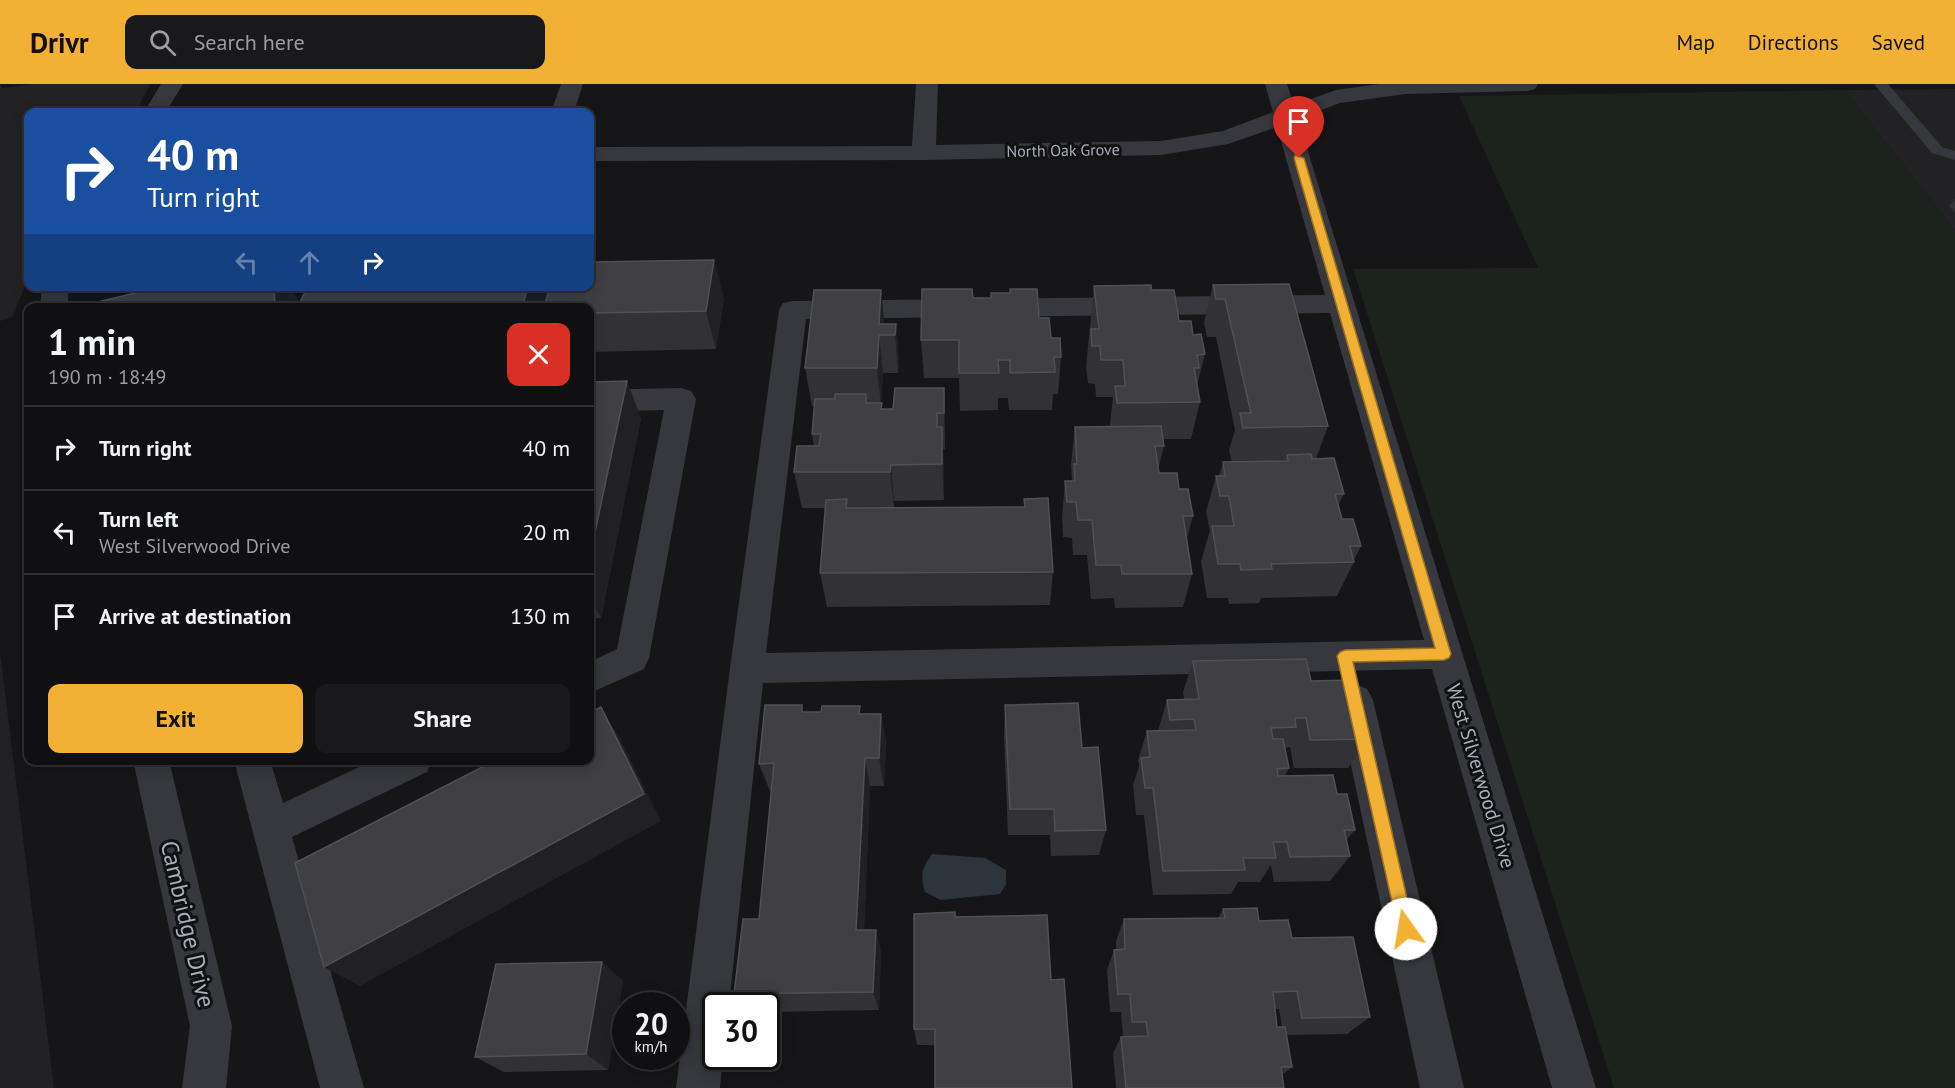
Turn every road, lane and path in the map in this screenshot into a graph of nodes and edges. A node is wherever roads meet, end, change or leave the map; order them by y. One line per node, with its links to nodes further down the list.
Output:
1 (172, 84): 8 (street)
2 (572, 84): 9 (street)
3 (927, 84): 11 (street)
4 (1276, 84): 10 (street, West Silverwood Drive)
5 (1475, 84): 6 (street, North Oak Grove); 10 (street, North Oak Grove)
6 (1527, 84)
7 (1881, 84): 13 (lane)
8 (157, 108)
9 (563, 108)
10 (1286, 116): 11 (street, North Oak Grove); 14 (street, West Silverwood Drive)
11 (924, 153): 12 (street, North Oak Grove)
12 (594, 154)
13 (1955, 156)
14 (1343, 304): 16 (street, West Silverwood Drive); 18 (street)
15 (594, 401): 19 (street)
16 (1444, 654): 17 (street); 28 (street, West Silverwood Drive)
17 (1345, 656): 18 (street); 27 (street)
18 (747, 668): 26 (street)
19 (594, 676)
20 (152, 765): 24 (street, Cambridge Drive)
21 (253, 765): 23 (street)
22 (403, 765): 23 (street)
23 (270, 828): 25 (street)
24 (204, 1088)
25 (342, 1088)
26 (698, 1088)
27 (1442, 1088)
28 (1574, 1088)

